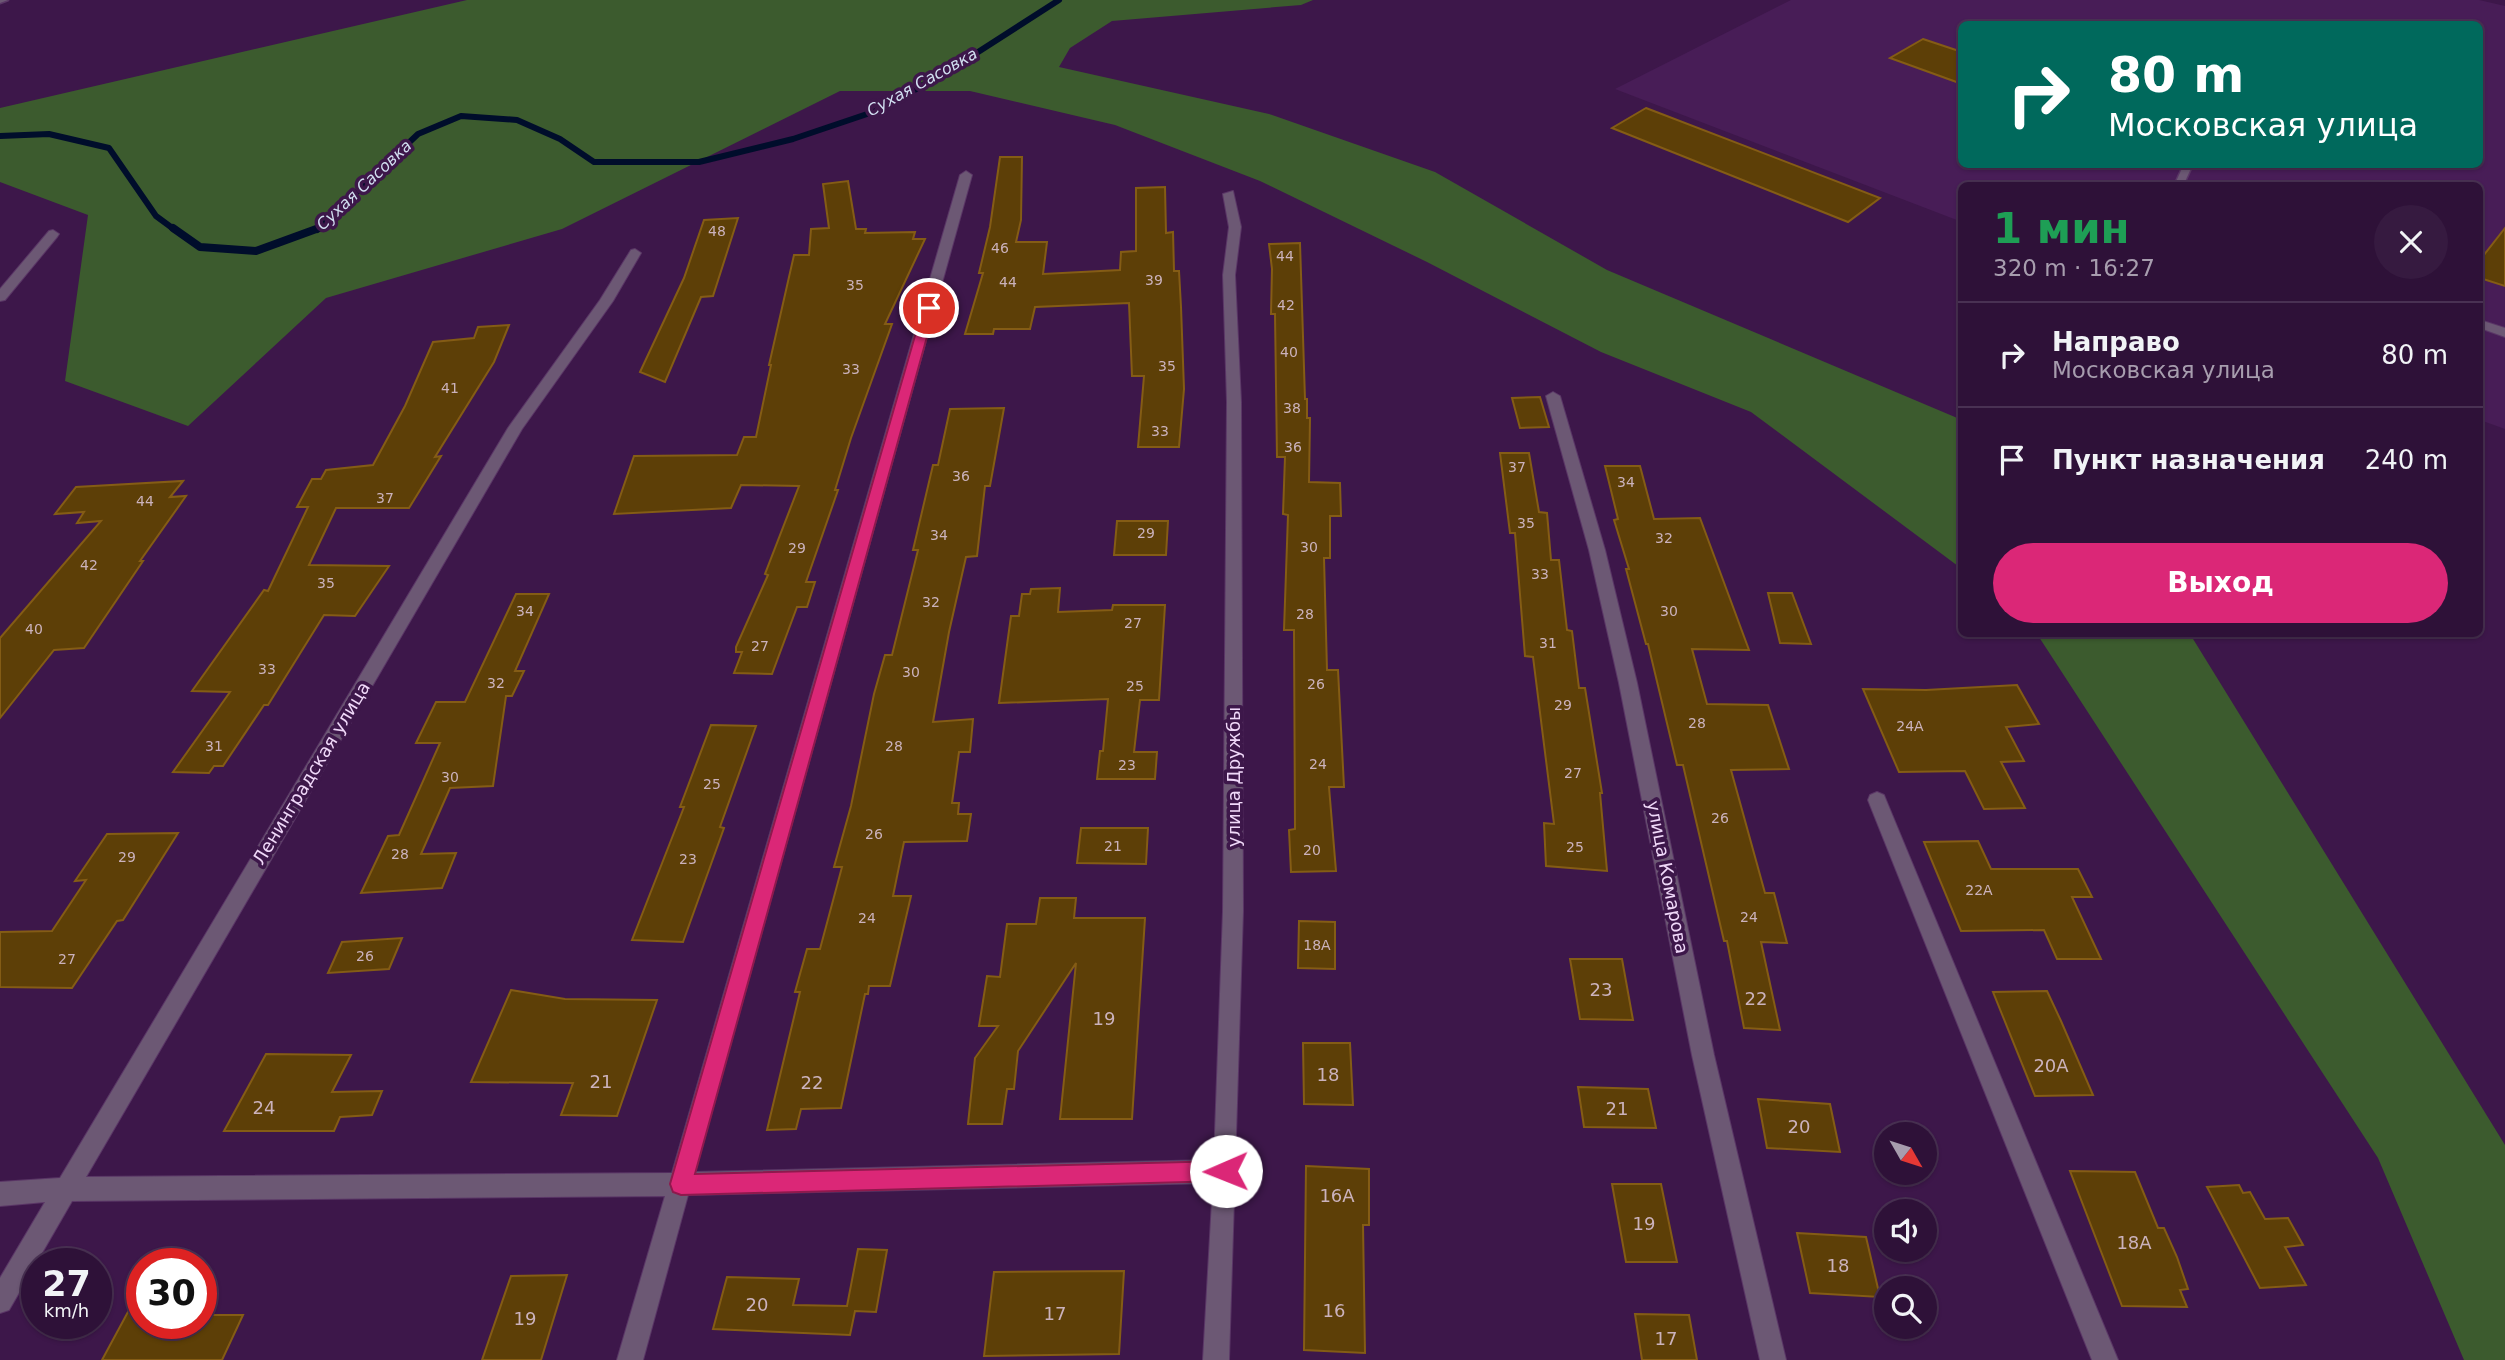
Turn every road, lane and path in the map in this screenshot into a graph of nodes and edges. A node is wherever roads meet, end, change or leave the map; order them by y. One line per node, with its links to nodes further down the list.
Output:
1 (967, 176): 11 (street)
2 (1229, 194): 10 (street, улица Дружбы)
3 (53, 234): 5 (street)
4 (635, 253): 12 (street, Ленинградская улица)
5 (0, 297)
6 (2483, 325): 7 (street)
7 (2505, 333)
8 (1553, 396): 17 (street, улица Комарова)
9 (1877, 800): 18 (street)
10 (1226, 1171): 11 (street); 16 (street, улица Дружбы)
11 (681, 1184): 12 (street); 15 (street)
12 (65, 1189): 13 (street); 14 (street, Ленинградская улица)
13 (0, 1194)
14 (0, 1301)
15 (630, 1360)
16 (1216, 1360)
17 (1773, 1360)
18 (2105, 1360)

